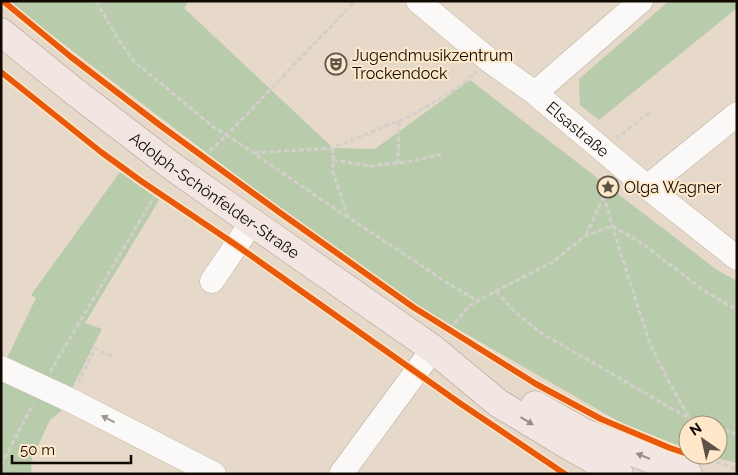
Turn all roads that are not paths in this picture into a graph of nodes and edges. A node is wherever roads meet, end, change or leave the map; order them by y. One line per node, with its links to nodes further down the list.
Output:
1 (418, 1): 4 (street, Elsastraße)
2 (641, 1): 4 (street)
3 (1, 32): 7 (main road, Adolph-Schönfelder-Straße)
4 (535, 93): 6 (street, Elsastraße)
5 (737, 114): 6 (street)
6 (647, 187): 8 (street, Elsastraße)
7 (252, 222): 9 (street); 10 (main road, Adolph-Schönfelder-Straße)
8 (737, 258)
9 (212, 281)
10 (433, 349): 12 (main road, Adolph-Schönfelder-Straße, one-way to 10); 14 (street); 15 (main road, Adolph-Schönfelder-Straße, one-way to 15)
11 (1, 368): 13 (street, one-way to 11)
12 (695, 466)
13 (214, 474)
14 (341, 474)
15 (619, 474)

